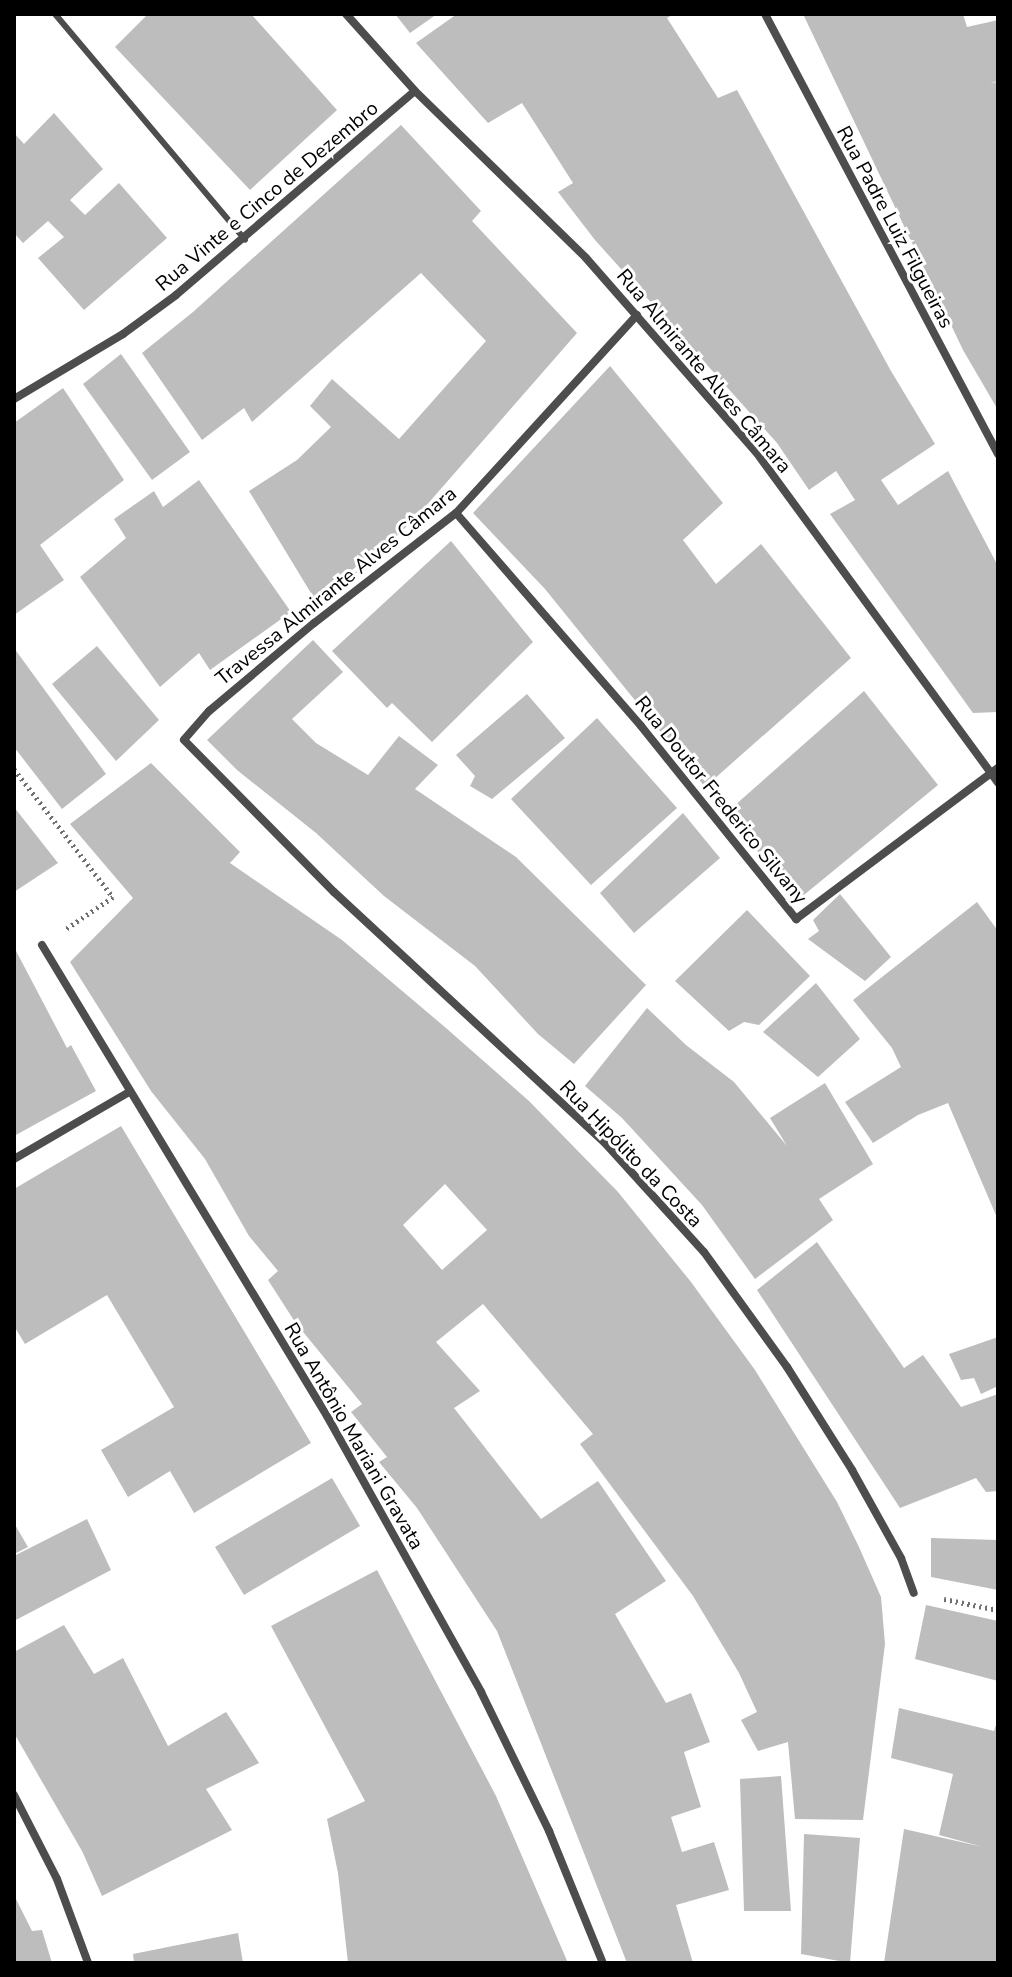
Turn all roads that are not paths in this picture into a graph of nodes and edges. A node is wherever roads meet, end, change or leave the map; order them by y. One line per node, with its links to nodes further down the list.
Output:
1 (55, 14): 5 (lane)
2 (346, 14): 4 (street, Rua Almirante Alves Câmara)
3 (765, 14): 8 (street, Rua Padre Luiz Filgueiras)
4 (415, 91): 5 (street, Rua Vinte e Cinco de Dezembro); 6 (street, Rua Almirante Alves Câmara)
5 (245, 240): 7 (street, Rua Vinte e Cinco de Dezembro)
6 (637, 315): 9 (street, Travessa Almirante Alves Câmara); 11 (street, Rua Almirante Alves Câmara)
7 (14, 399)
8 (998, 454)
9 (456, 513): 10 (street, Travessa Almirante Alves Câmara); 11 (street, Rua Doutor Frederico Silvany)
10 (184, 740): 16 (street, Rua Hipólito da Costa)
11 (995, 770): 12 (street, Rua Almirante Alves Câmara)
12 (998, 783)
13 (42, 945): 14 (street, Rua Antônio Mariani Gravata)
14 (129, 1092): 15 (street); 19 (street, Rua Antônio Mariani Gravata)
15 (14, 1159)
16 (914, 1593)
17 (14, 1795): 18 (street)
18 (88, 1963)
19 (603, 1963)

